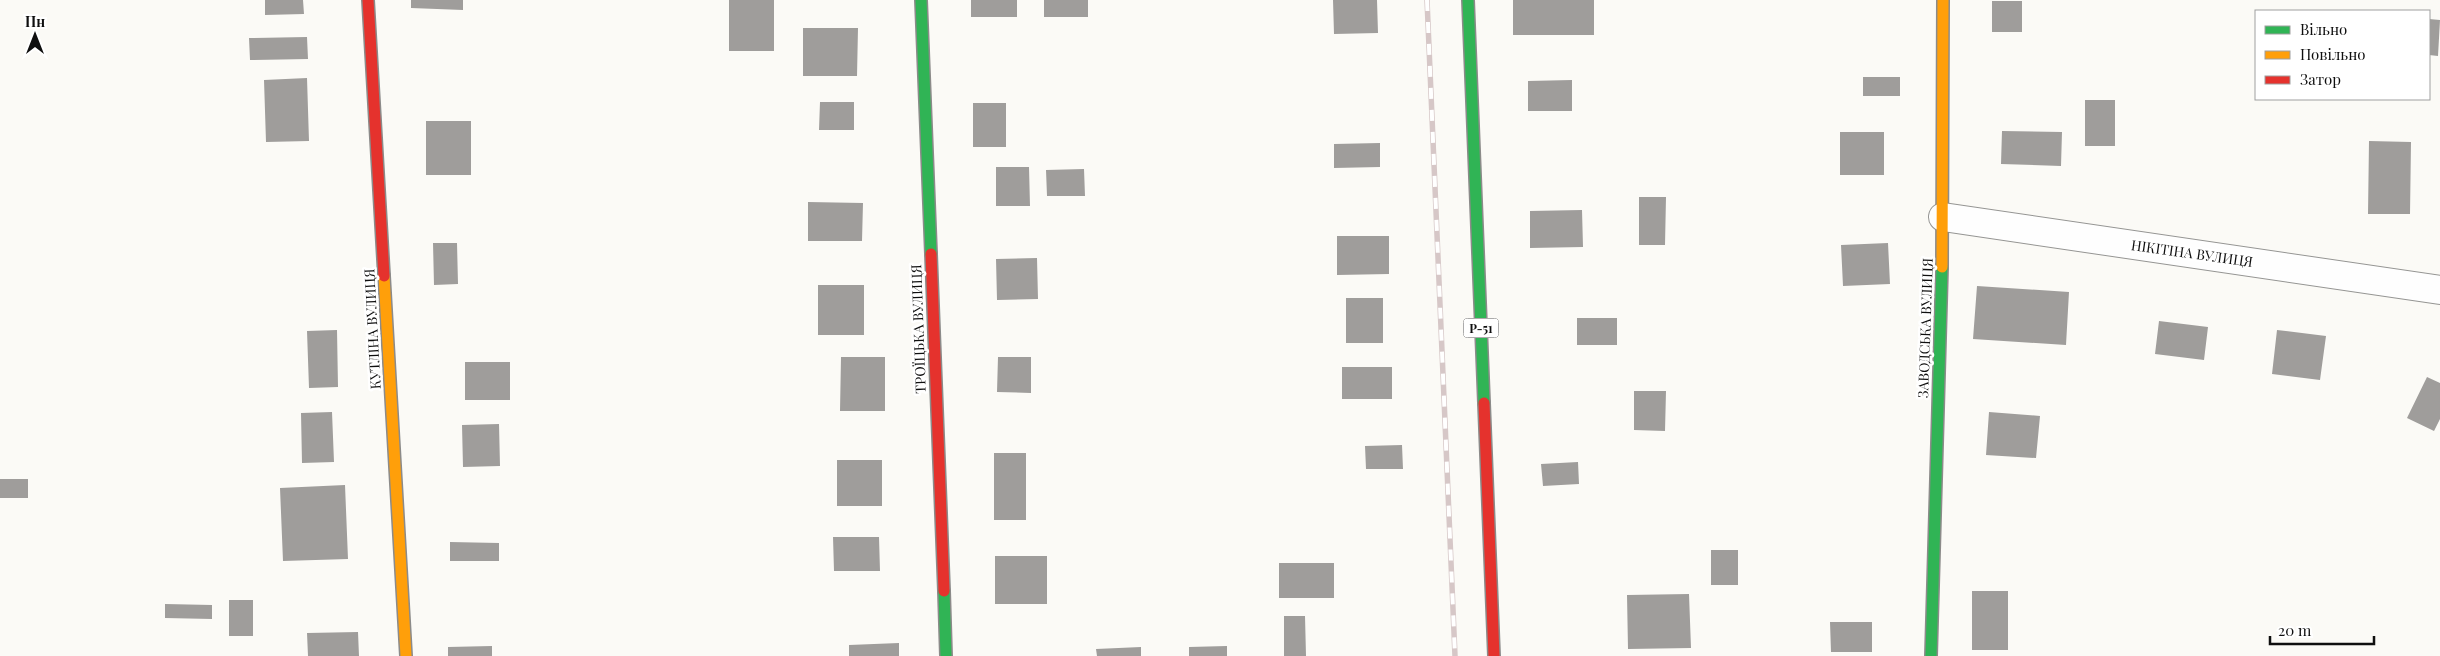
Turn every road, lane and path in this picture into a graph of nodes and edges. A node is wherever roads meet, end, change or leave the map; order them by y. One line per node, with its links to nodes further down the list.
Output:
1 (368, 0): 7 (street, КУТЛІНА ВУЛИЦЯ)
2 (921, 0): 8 (street, ТРОЇЦЬКА ВУЛИЦЯ)
3 (1468, 0): 9 (street, Р-51)
4 (1943, 0): 5 (street, ЗАВОДСЬКА ВУЛИЦЯ)
5 (1943, 217): 6 (street, НІКІТІНА ВУЛИЦЯ); 10 (street, ЗАВОДСЬКА ВУЛИЦЯ)
6 (2440, 290)
7 (406, 656)
8 (946, 656)
9 (1494, 656)
10 (1931, 656)

